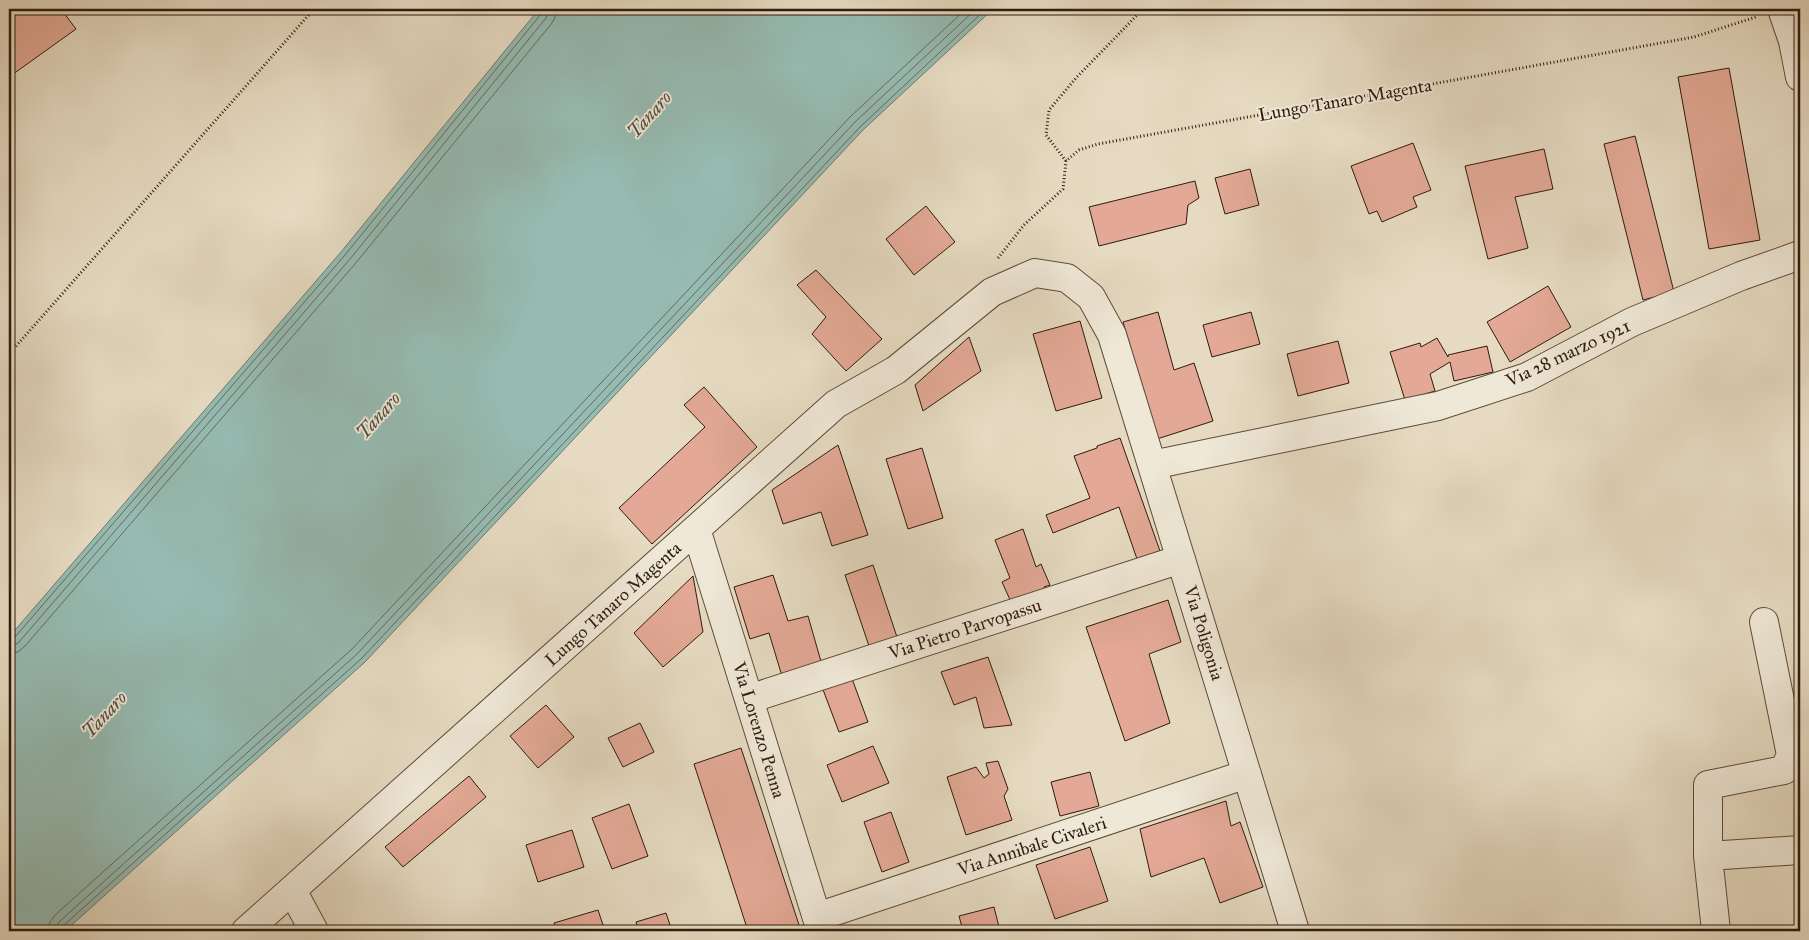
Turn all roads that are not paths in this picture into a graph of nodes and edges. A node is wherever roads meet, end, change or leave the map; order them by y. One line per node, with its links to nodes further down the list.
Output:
1 (1773, 12): 2 (street)
2 (1800, 77)
3 (1800, 255): 5 (street, Via 28 marzo 1921)
4 (1112, 335): 5 (street, Via Poligonia); 6 (street, Lungo Tanaro Magenta)
5 (1152, 465): 7 (street, Via Poligonia)
6 (696, 529): 9 (street, Via Lorenzo Penna); 13 (street, Lungo Tanaro Magenta)
7 (1181, 559): 9 (street, Via Pietro Parvopassu); 10 (street, Via Poligonia)
8 (1764, 622): 12 (street)
9 (749, 699): 14 (street, Via Lorenzo Penna)
10 (1247, 774): 14 (street, Via Annibale Civaleri); 17 (street, Via Poligonia)
11 (1800, 850): 12 (street)
12 (1708, 856): 18 (street)
13 (292, 890): 15 (street, Lungo Tanaro Magenta); 16 (street)
14 (819, 924)
15 (246, 931)
16 (314, 931)
17 (1296, 931)
18 (1716, 931)

